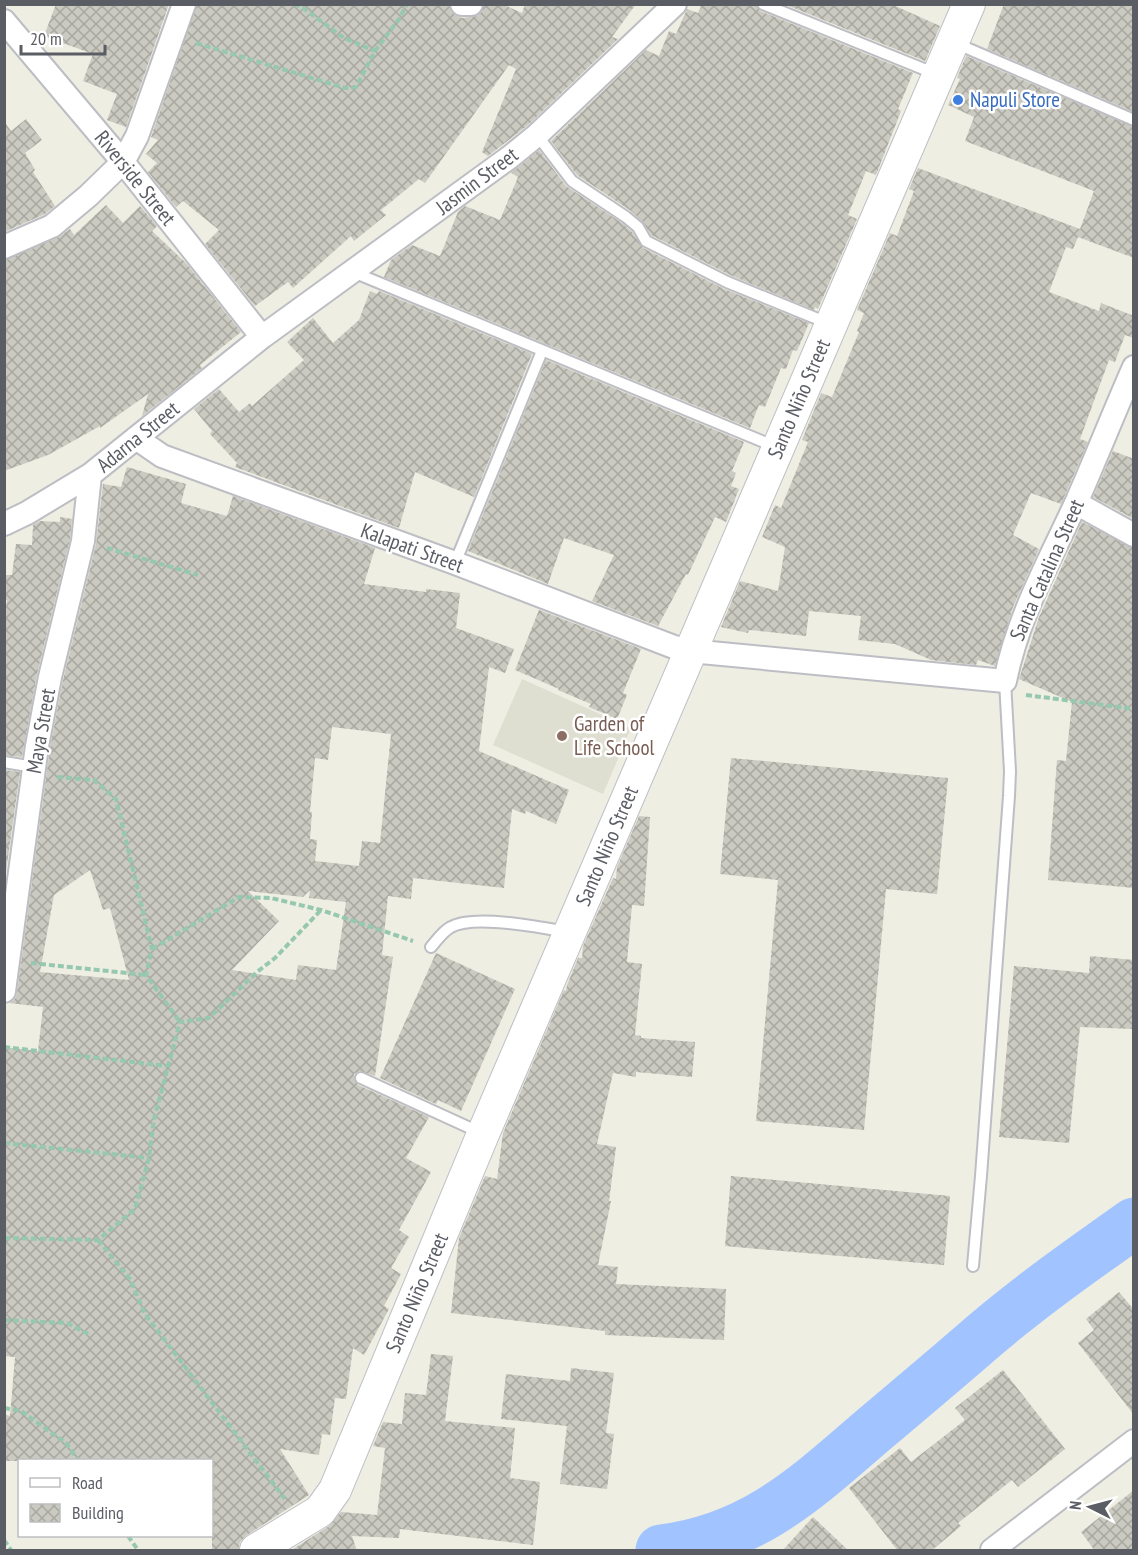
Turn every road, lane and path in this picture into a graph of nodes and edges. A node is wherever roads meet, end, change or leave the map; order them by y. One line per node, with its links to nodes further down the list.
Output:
1 (184, 4): 10 (street)
2 (294, 4): 12 (path)
3 (407, 4): 12 (path)
4 (462, 4): 8 (street)
5 (675, 4): 15 (street, Jasmin Street)
6 (764, 4): 13 (lane)
7 (969, 4): 11 (main road, Santo Niño Street)
8 (470, 5)
9 (8, 16): 16 (street, Riverside Street)
10 (172, 36): 12 (path); 16 (street)
11 (952, 42): 13 (main road, Santo Niño Street); 14 (lane)
12 (375, 51)
13 (938, 75): 19 (main road, Santo Niño Street)
14 (1134, 120)
15 (537, 135): 18 (street, Jasmin Street); 19 (lane)
16 (123, 162): 17 (street); 20 (street, Riverside Street)
17 (4, 247)
18 (352, 272): 20 (street, Jasmin Street); 21 (lane)
19 (831, 324): 24 (main road, Santo Niño Street)
20 (262, 337): 23 (street, Adarna Street)
21 (542, 351): 24 (lane); 30 (lane)
22 (1134, 367): 26 (street, Santa Catalina Street)
23 (136, 438): 25 (street, Adarna Street); 30 (street, Kalapati Street)
24 (778, 448): 32 (main road, Santo Niño Street)
25 (90, 475): 27 (street, Adarna Street); 29 (street, Maya Street)
26 (1076, 502): 28 (street); 33 (street, Santa Catalina Street)
27 (4, 524)
28 (1134, 535)
29 (83, 541): 31 (path); 36 (street, Maya Street)
30 (455, 563): 32 (street, Kalapati Street)
31 (198, 575)
32 (690, 651): 33 (street); 38 (main road, Santo Niño Street)
33 (1005, 681): 34 (path); 53 (lane)
34 (1134, 709)
35 (4, 762): 36 (lane)
36 (34, 767): 40 (path); 41 (street, Maya Street)
37 (321, 910): 39 (path); 40 (path); 44 (path)
38 (570, 933): 39 (lane); 48 (main road, Santo Niño Street)
39 (431, 946)
40 (152, 949): 42 (path)
41 (10, 961): 42 (path); 43 (street, Maya Street)
42 (146, 975): 44 (path)
43 (4, 990)
44 (180, 1022): 46 (path)
45 (4, 1047): 46 (path)
46 (167, 1066): 50 (path)
47 (362, 1078): 48 (lane)
48 (483, 1134): 59 (main road, Santo Niño Street)
49 (4, 1143): 50 (path)
50 (149, 1158): 52 (path)
51 (4, 1238): 52 (path)
52 (98, 1240): 59 (path)
53 (973, 1266)
54 (4, 1320): 55 (path)
55 (90, 1335)
56 (4, 1408): 58 (path)
57 (1134, 1441): 65 (street)
58 (77, 1459)
59 (302, 1522): 64 (main road, Santo Niño Street)
60 (129, 1537): 63 (path)
61 (4, 1540): 62 (path)
62 (11, 1551)
63 (138, 1551)
64 (256, 1551)
65 (992, 1551)

